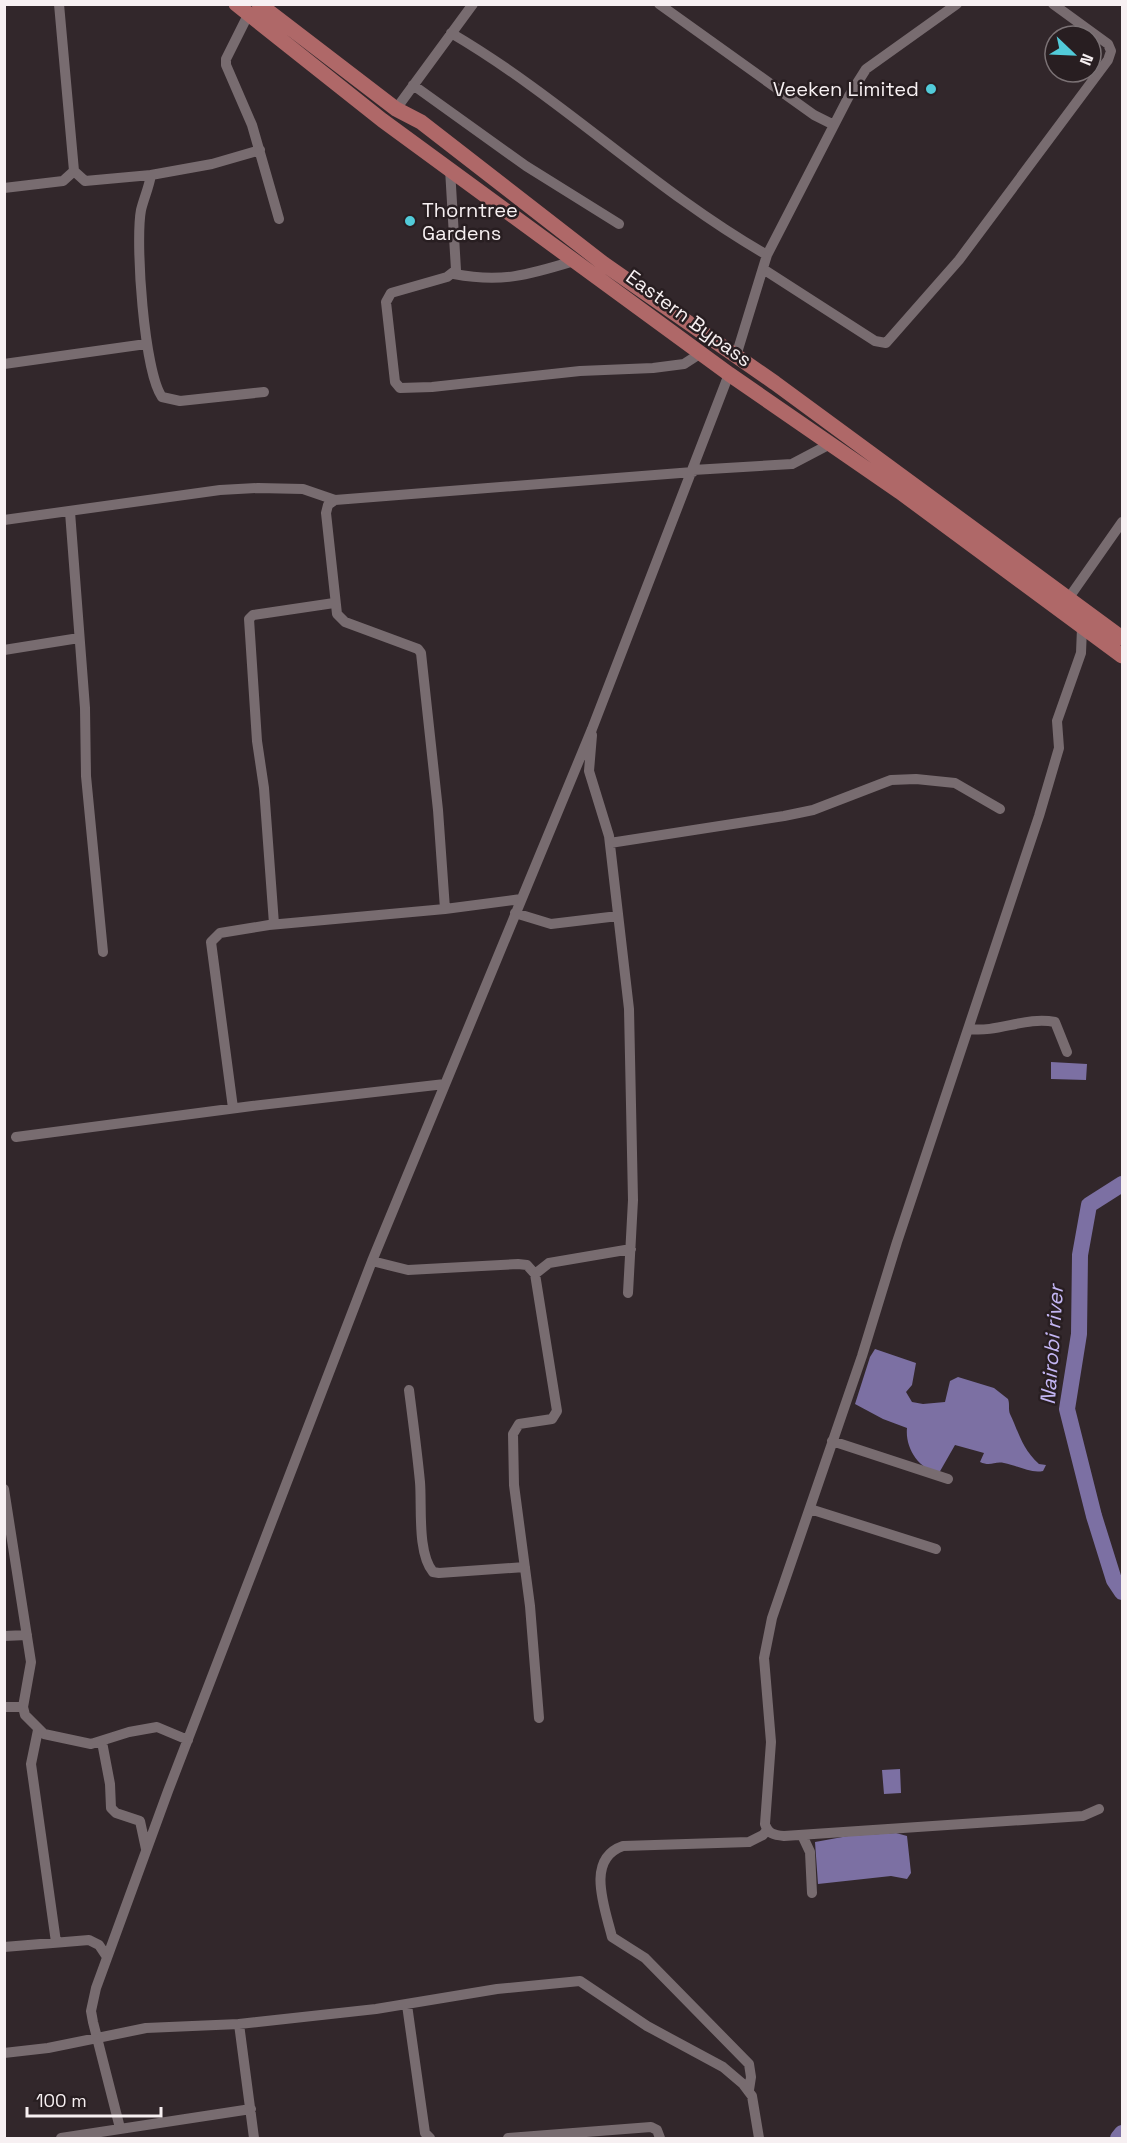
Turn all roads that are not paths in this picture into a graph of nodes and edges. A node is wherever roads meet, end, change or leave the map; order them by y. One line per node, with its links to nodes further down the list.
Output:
1 (59, 4): 14 (street)
2 (236, 4): 7 (main road, Eastern Bypass)
3 (473, 4): 8 (street)
4 (659, 4): 11 (street)
5 (957, 4): 11 (street)
6 (1053, 4): 21 (street)
7 (254, 10): 10 (main road, Eastern Bypass); 12 (street); 13 (main road, Eastern Bypass)
8 (451, 33): 9 (street); 19 (street)
9 (413, 86): 10 (street); 18 (street)
10 (396, 110): 25 (main road, Eastern Bypass)
11 (834, 125): 19 (street)
12 (260, 150): 15 (street); 17 (street)
13 (450, 169): 20 (main road, Eastern Bypass); 22 (street)
14 (74, 171): 15 (street); 16 (street)
15 (151, 175): 23 (street)
16 (4, 188)
17 (279, 219)
18 (619, 224)
19 (767, 255): 21 (street)
20 (574, 261): 22 (street); 24 (main road, Eastern Bypass)
21 (763, 269): 25 (street)
22 (454, 274): 24 (street)
23 (146, 344): 26 (street); 28 (street)
24 (701, 353): 27 (main road, Eastern Bypass)
25 (736, 356): 35 (main road, Eastern Bypass)
26 (4, 364)
27 (729, 374): 29 (main road, Eastern Bypass); 30 (street)
28 (264, 392)
29 (832, 443): 30 (street); 37 (main road, Eastern Bypass)
30 (693, 471): 31 (street); 42 (street)
31 (335, 500): 32 (street); 36 (street)
32 (70, 512): 33 (street); 38 (street)
33 (4, 520)
34 (1122, 522): 35 (street)
35 (1068, 599): 39 (main road, Eastern Bypass)
36 (334, 603): 46 (street); 49 (street)
37 (1082, 628): 41 (main road, Eastern Bypass); 51 (street)
38 (79, 638): 40 (street); 50 (street)
39 (1122, 638)
40 (4, 650)
41 (1122, 656)
42 (592, 729): 44 (street); 45 (street)
43 (1000, 809): 44 (street)
44 (610, 843): 48 (street)
45 (521, 899): 46 (street); 47 (street)
46 (445, 909): 49 (street)
47 (515, 913): 48 (street); 53 (street)
48 (618, 916): 56 (street)
49 (274, 924): 54 (street)
50 (103, 952)
51 (969, 1029): 52 (street); 61 (street)
52 (1067, 1052)
53 (445, 1084): 54 (street); 57 (street)
54 (233, 1108): 55 (street)
55 (16, 1137)
56 (631, 1250): 58 (street); 59 (street)
57 (372, 1261): 58 (street); 73 (street)
58 (535, 1274): 66 (street)
59 (628, 1293)
60 (409, 1390): 66 (street)
61 (832, 1441): 62 (street); 64 (street)
62 (948, 1479)
63 (4, 1489): 67 (street)
64 (810, 1509): 65 (street); 76 (street)
65 (936, 1550)
66 (525, 1567): 71 (street)
67 (27, 1635): 68 (street); 70 (street)
68 (4, 1636)
69 (4, 1707): 70 (street)
70 (22, 1707): 72 (street)
71 (539, 1718)
72 (38, 1730): 74 (street); 81 (street)
73 (188, 1740): 74 (street); 78 (street)
74 (102, 1742): 78 (street)
75 (1099, 1809): 77 (street)
76 (767, 1830): 77 (street); 89 (street)
77 (802, 1835): 79 (street)
78 (146, 1851): 80 (street)
79 (812, 1893)
80 (113, 1941): 82 (street); 84 (street)
81 (56, 1942): 82 (street); 83 (street)
82 (94, 1942): 84 (street)
83 (4, 1947)
84 (107, 1957): 87 (street)
85 (407, 2005): 86 (street); 89 (street); 95 (street)
86 (239, 2024): 87 (street); 90 (street)
87 (96, 2037): 88 (street); 91 (street)
88 (4, 2053)
89 (749, 2090): 98 (street)
90 (251, 2109): 91 (street); 94 (street)
91 (120, 2128): 92 (street)
92 (95, 2135): 93 (street)
93 (61, 2139)
94 (254, 2139)
95 (429, 2139)
96 (508, 2139): 97 (street)
97 (660, 2139)
98 (759, 2139)

